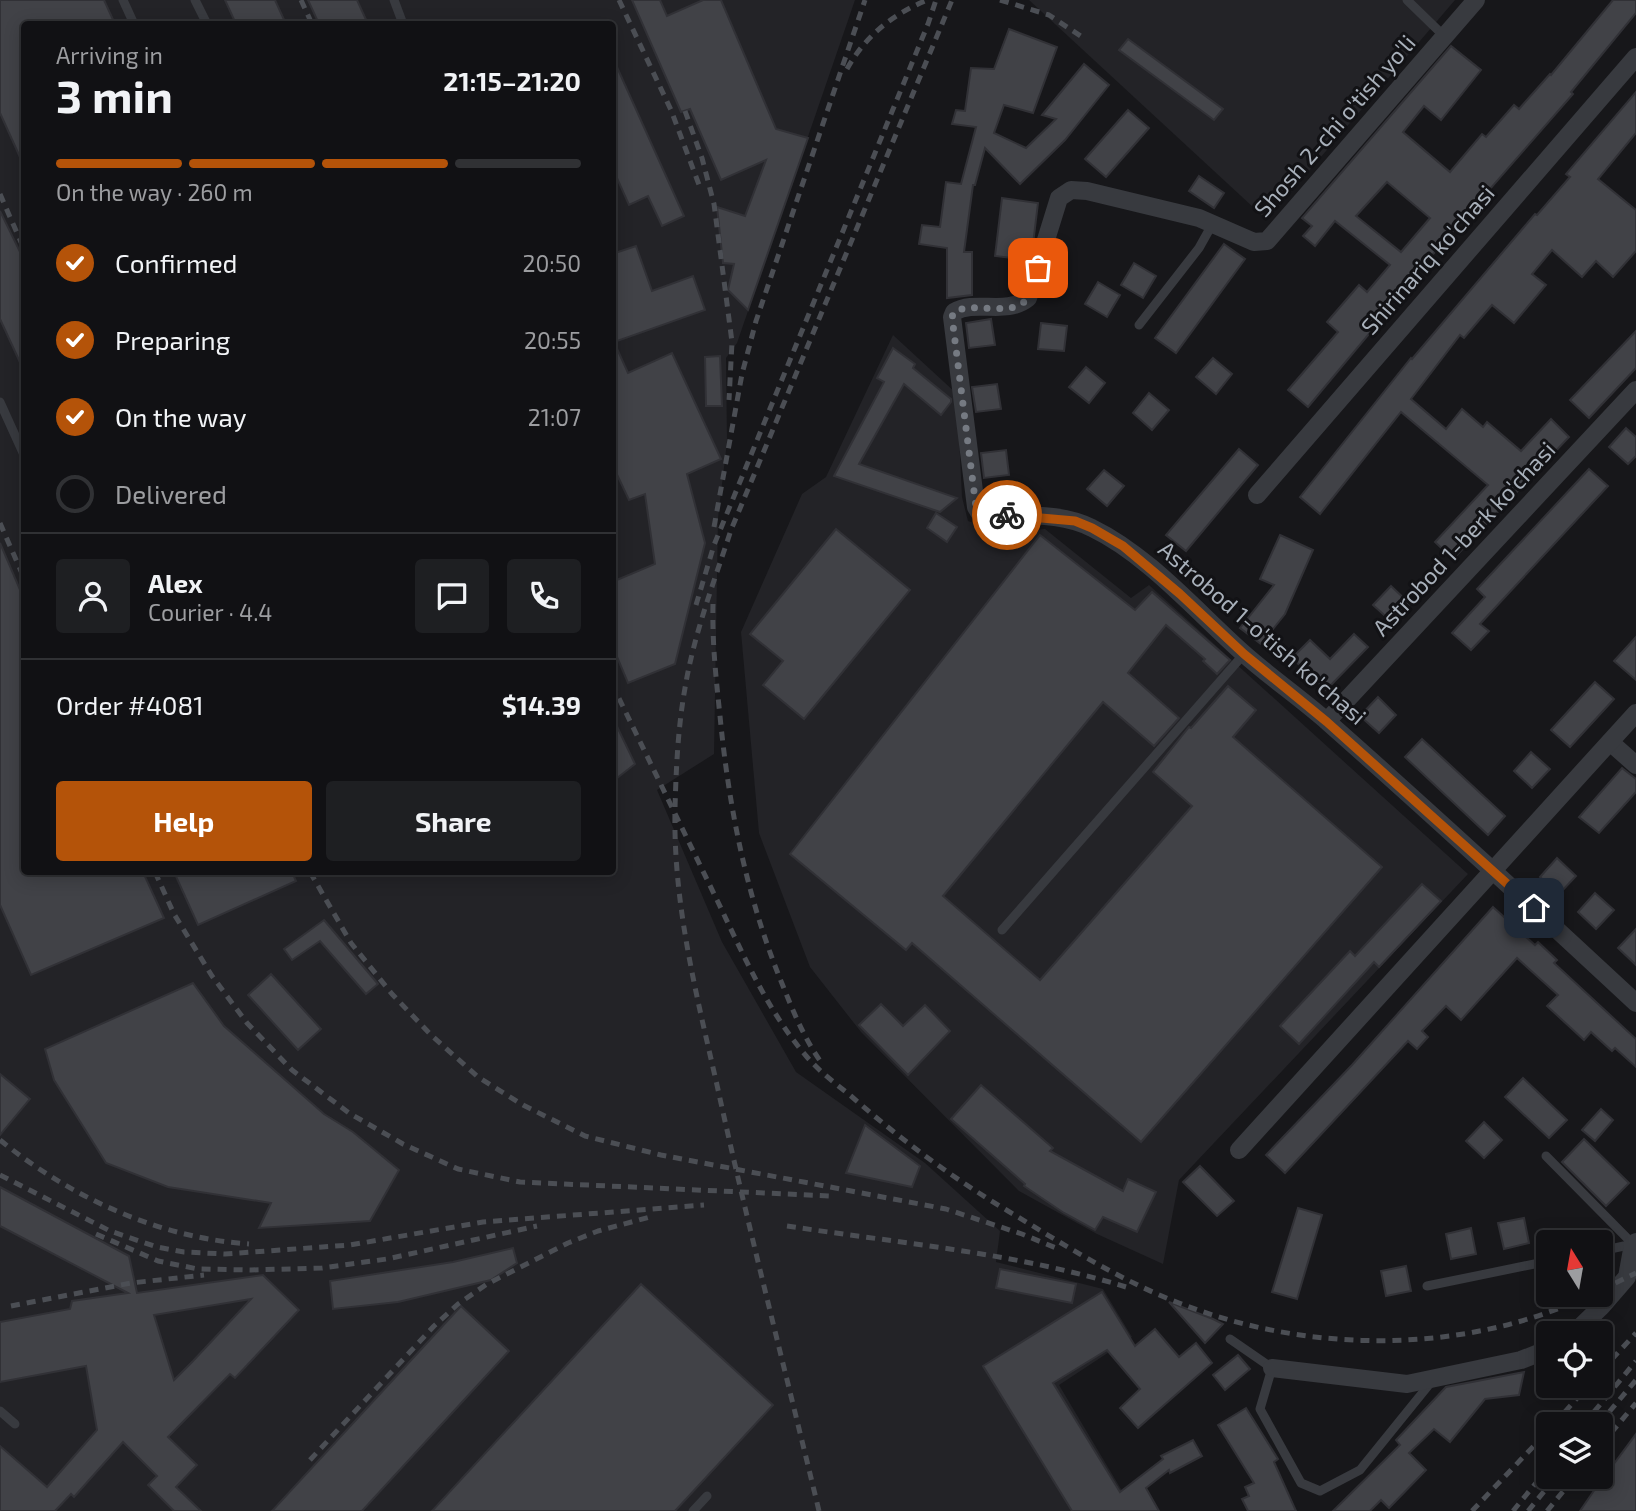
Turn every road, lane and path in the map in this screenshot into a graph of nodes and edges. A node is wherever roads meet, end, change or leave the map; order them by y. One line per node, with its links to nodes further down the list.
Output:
1 (123, 0): 6 (lane)
2 (195, 0): 7 (lane)
3 (394, 0): 8 (lane)
4 (1408, 0): 9 (lane)
5 (1476, 0): 9 (street, Shosh 2-chi o'tish yo'li)
6 (133, 21)
7 (206, 21)
8 (402, 21)
9 (1444, 36): 11 (street, Shosh 2-chi o'tish yo'li)
10 (1636, 57): 17 (street, Shirinariq ko'chasi)
11 (1213, 223): 12 (street, Shosh 2-chi o'tish yo'li); 13 (lane)
12 (962, 307): 18 (street, Astrobod 1-o'tish ko'chasi)
13 (1139, 325)
14 (1636, 390): 20 (street, Astrobod 1-berk ko'chasi)
15 (0, 402): 16 (lane)
16 (21, 448)
17 (1257, 495)
18 (1244, 654): 20 (street, Astrobod 1-o'tish ko'chasi); 24 (lane)
19 (1636, 713): 21 (street)
20 (1327, 722): 23 (street, Astrobod 1-o'tish ko'chasi)
21 (1610, 742): 22 (street); 23 (street)
22 (1636, 765)
23 (1493, 870): 25 (street, Astrobod 1-o'tish ko'chasi); 26 (street)
24 (1002, 930)
25 (1636, 1003)
26 (1239, 1150)
27 (1546, 1156): 28 (lane)
28 (1634, 1243): 29 (lane); 32 (street)
29 (1614, 1248)
30 (1536, 1264): 31 (lane)
31 (1427, 1286)
32 (1586, 1321)
33 (1230, 1339): 35 (lane)
34 (1536, 1354): 36 (street)
35 (1272, 1368): 36 (street); 36 (lane)
36 (1435, 1378)
37 (0, 1411): 38 (lane)
38 (15, 1423)
39 (707, 1496): 40 (lane)
40 (694, 1511)

